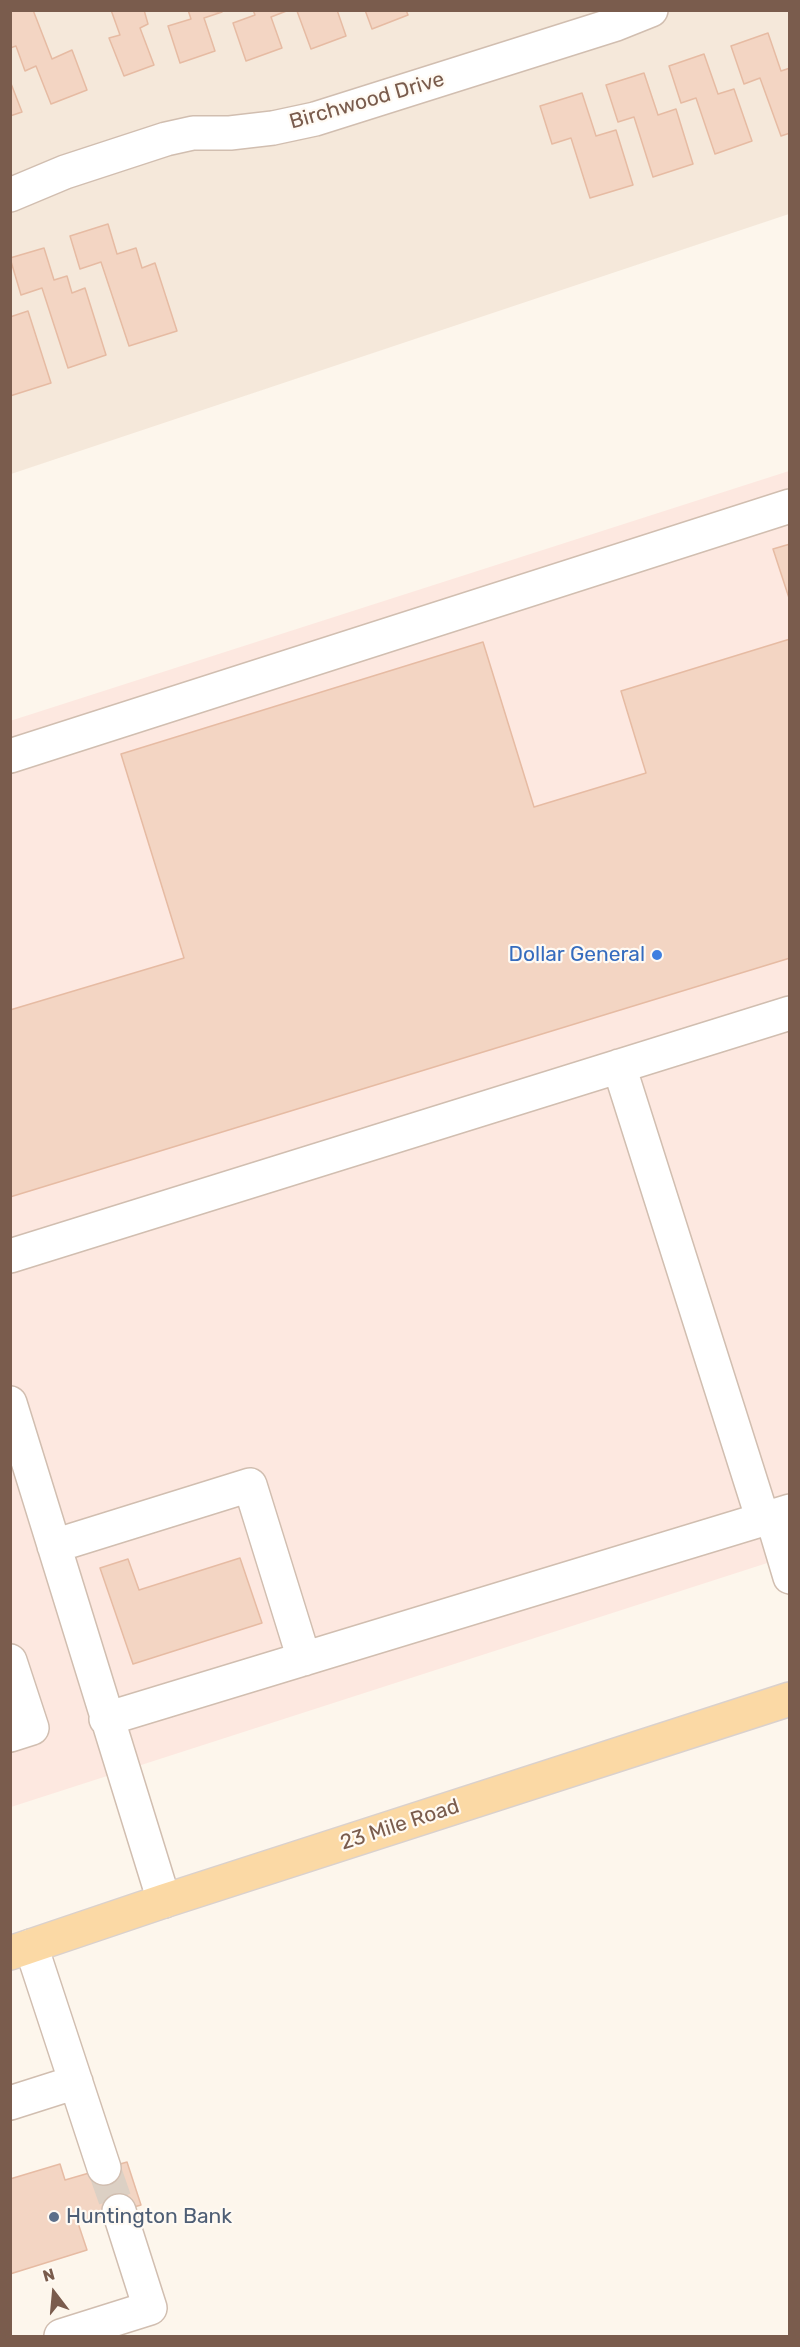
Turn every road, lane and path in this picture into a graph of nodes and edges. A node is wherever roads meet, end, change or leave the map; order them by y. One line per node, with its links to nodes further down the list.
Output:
1 (651, 10): 2 (street, Birchwood Drive)
2 (10, 195)
3 (789, 506): 4 (street)
4 (10, 756)
5 (789, 1013): 6 (street)
6 (619, 1066): 7 (street); 9 (street)
7 (10, 1256)
8 (12, 1416): 10 (street)
9 (775, 1516): 11 (street); 12 (street)
10 (54, 1546): 12 (street); 15 (street)
11 (789, 1577)
12 (304, 1659): 15 (street)
13 (10, 1661): 16 (street)
14 (789, 1699): 17 (main road, 23 Mile Road)
15 (106, 1719): 17 (street)
16 (10, 1735)
17 (164, 1901): 18 (main road, 23 Mile Road)
18 (21, 1949): 19 (street)
19 (76, 2082): 20 (street); 21 (street)
20 (10, 2103)
21 (104, 2168)
22 (119, 2211): 23 (street)
23 (61, 2337)

